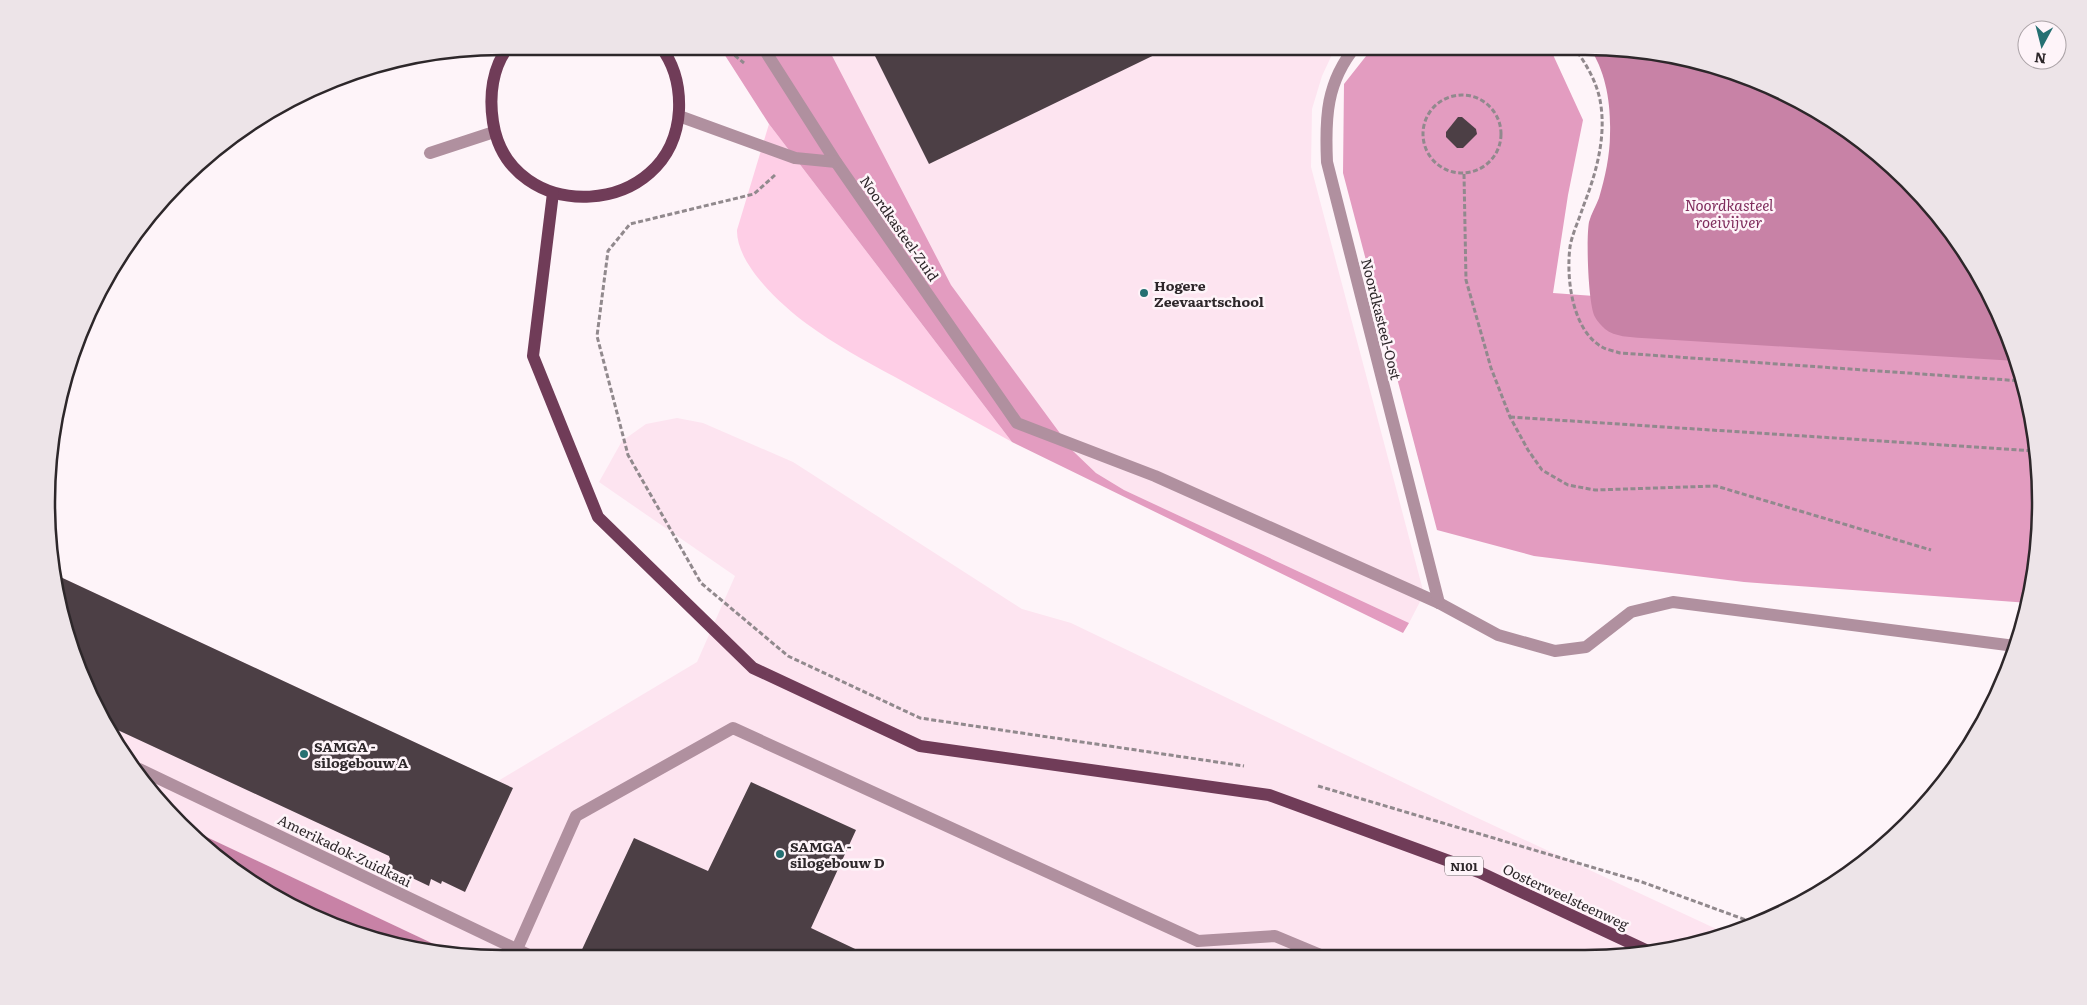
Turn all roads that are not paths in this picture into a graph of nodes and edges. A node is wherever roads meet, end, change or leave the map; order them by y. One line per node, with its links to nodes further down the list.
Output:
1 (504, 55): 6 (main road)
2 (667, 55): 5 (main road)
3 (768, 55): 8 (street, Noordkasteel-Zuid)
4 (1350, 55): 10 (street, Noordkasteel-Oost)
5 (679, 116): 8 (street); 9 (main road)
6 (494, 132): 7 (street); 9 (main road)
7 (430, 153)
8 (836, 162): 10 (street, Noordkasteel-Zuid)
9 (553, 193): 13 (main road, Oosterweelsteenweg / N101)
10 (1439, 603): 11 (street)
11 (2008, 645)
12 (144, 771): 14 (street, Amerikadok-Zuidkaai)
13 (1638, 947)
14 (516, 949): 15 (street)
15 (1309, 950)

